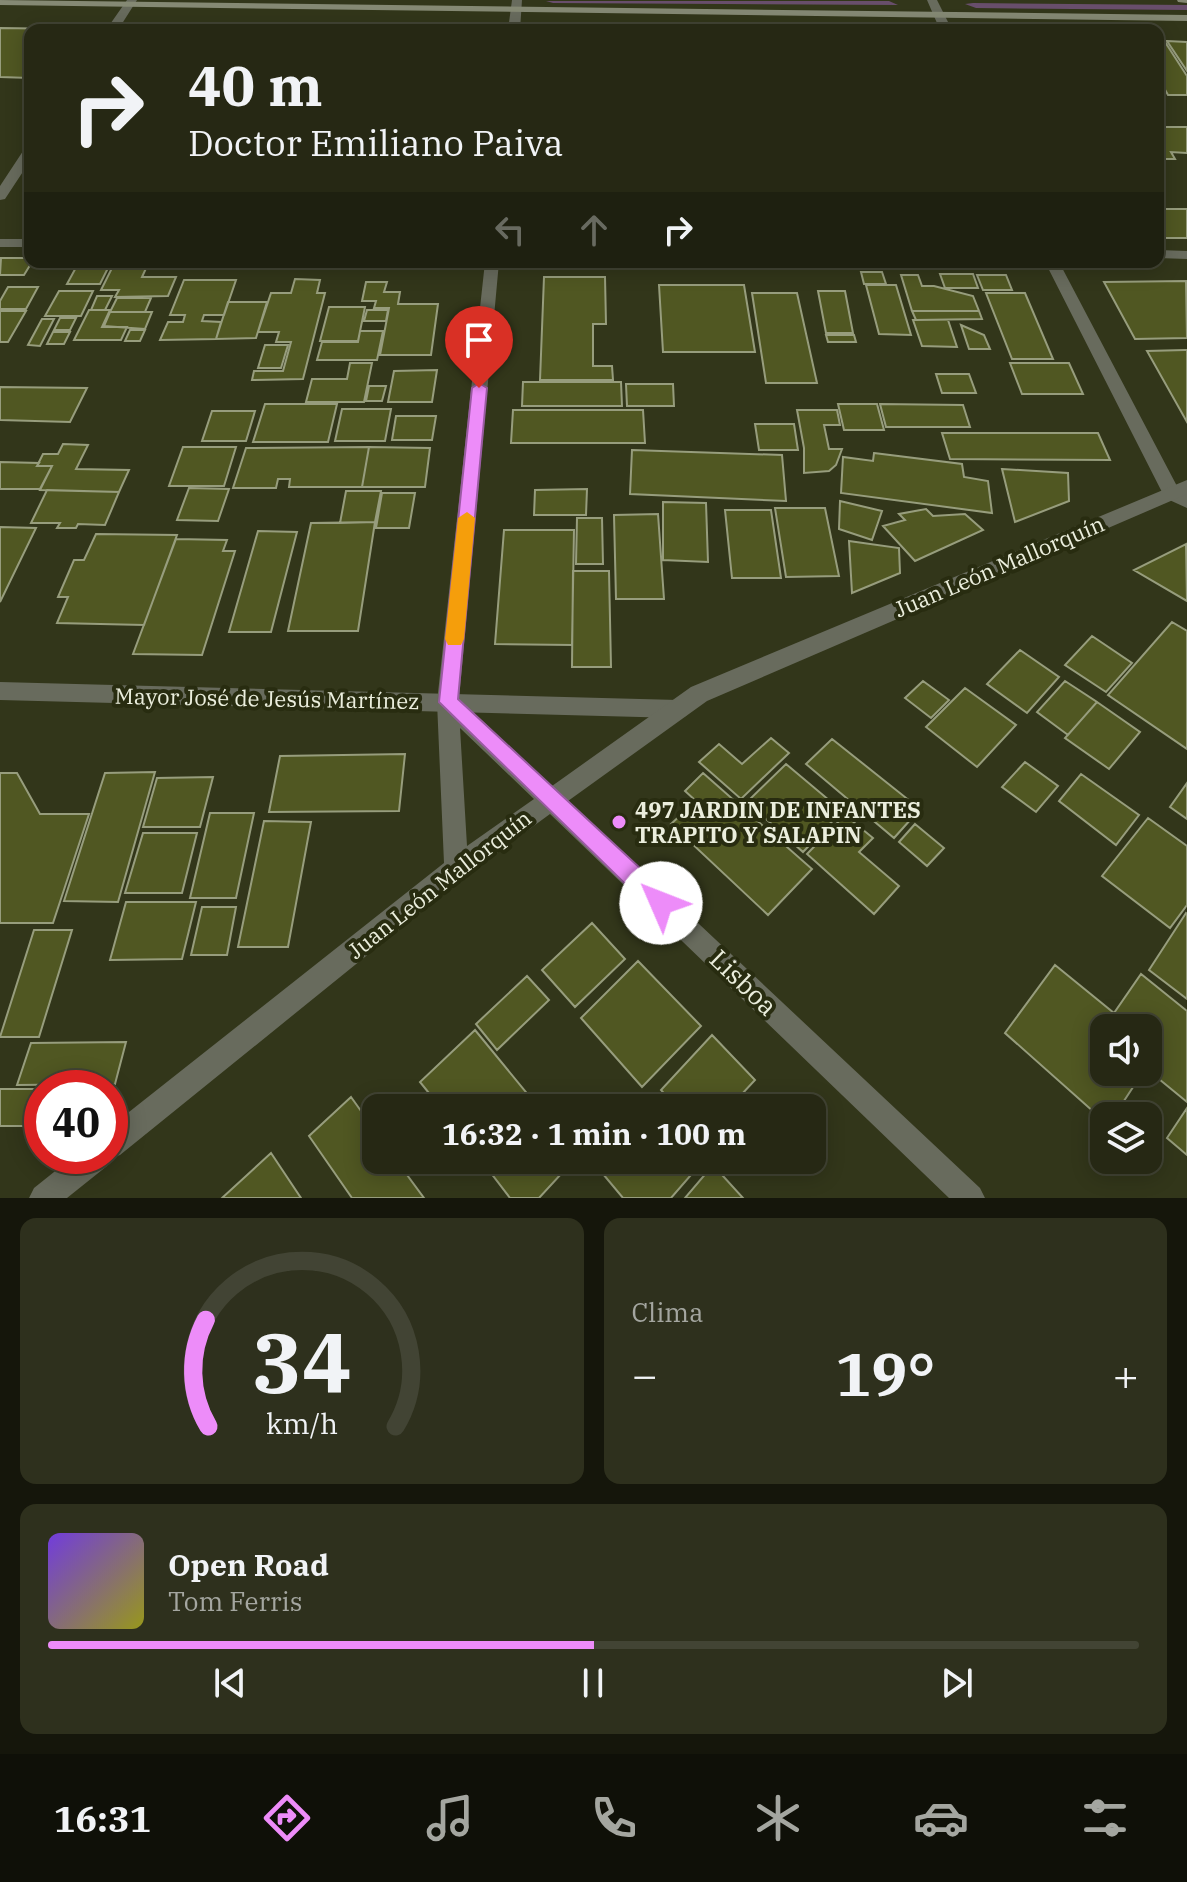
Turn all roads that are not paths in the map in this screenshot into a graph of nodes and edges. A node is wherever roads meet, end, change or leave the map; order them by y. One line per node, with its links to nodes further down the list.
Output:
1 (932, 0): 5 (street)
2 (0, 2): 3 (main road)
3 (131, 2): 4 (main road); 7 (street)
4 (517, 4): 5 (main road); 8 (street)
5 (938, 14): 6 (main road); 9 (street)
6 (1187, 18)
7 (116, 24)
8 (515, 24)
9 (943, 24)
10 (24, 160): 11 (street)
11 (0, 196)
12 (0, 243): 13 (street)
13 (24, 243)
14 (1164, 254): 15 (street)
15 (1187, 255)
16 (491, 268): 20 (street)
17 (1055, 268): 18 (street)
18 (1182, 494): 21 (street, Juan León Mallorquín)
19 (0, 691): 20 (street, Mayor José de Jesús Martínez)
20 (448, 702): 21 (street, Mayor José de Jesús Martínez); 22 (street, Lisboa); 23 (street)
21 (678, 709): 22 (street, Juan León Mallorquín)
22 (551, 798): 23 (street, Juan León Mallorquín); 27 (street, Lisboa)
23 (456, 868): 24 (street, Juan León Mallorquín)
24 (128, 1131)
25 (74, 1174): 26 (street)
26 (44, 1198)
27 (970, 1198)

